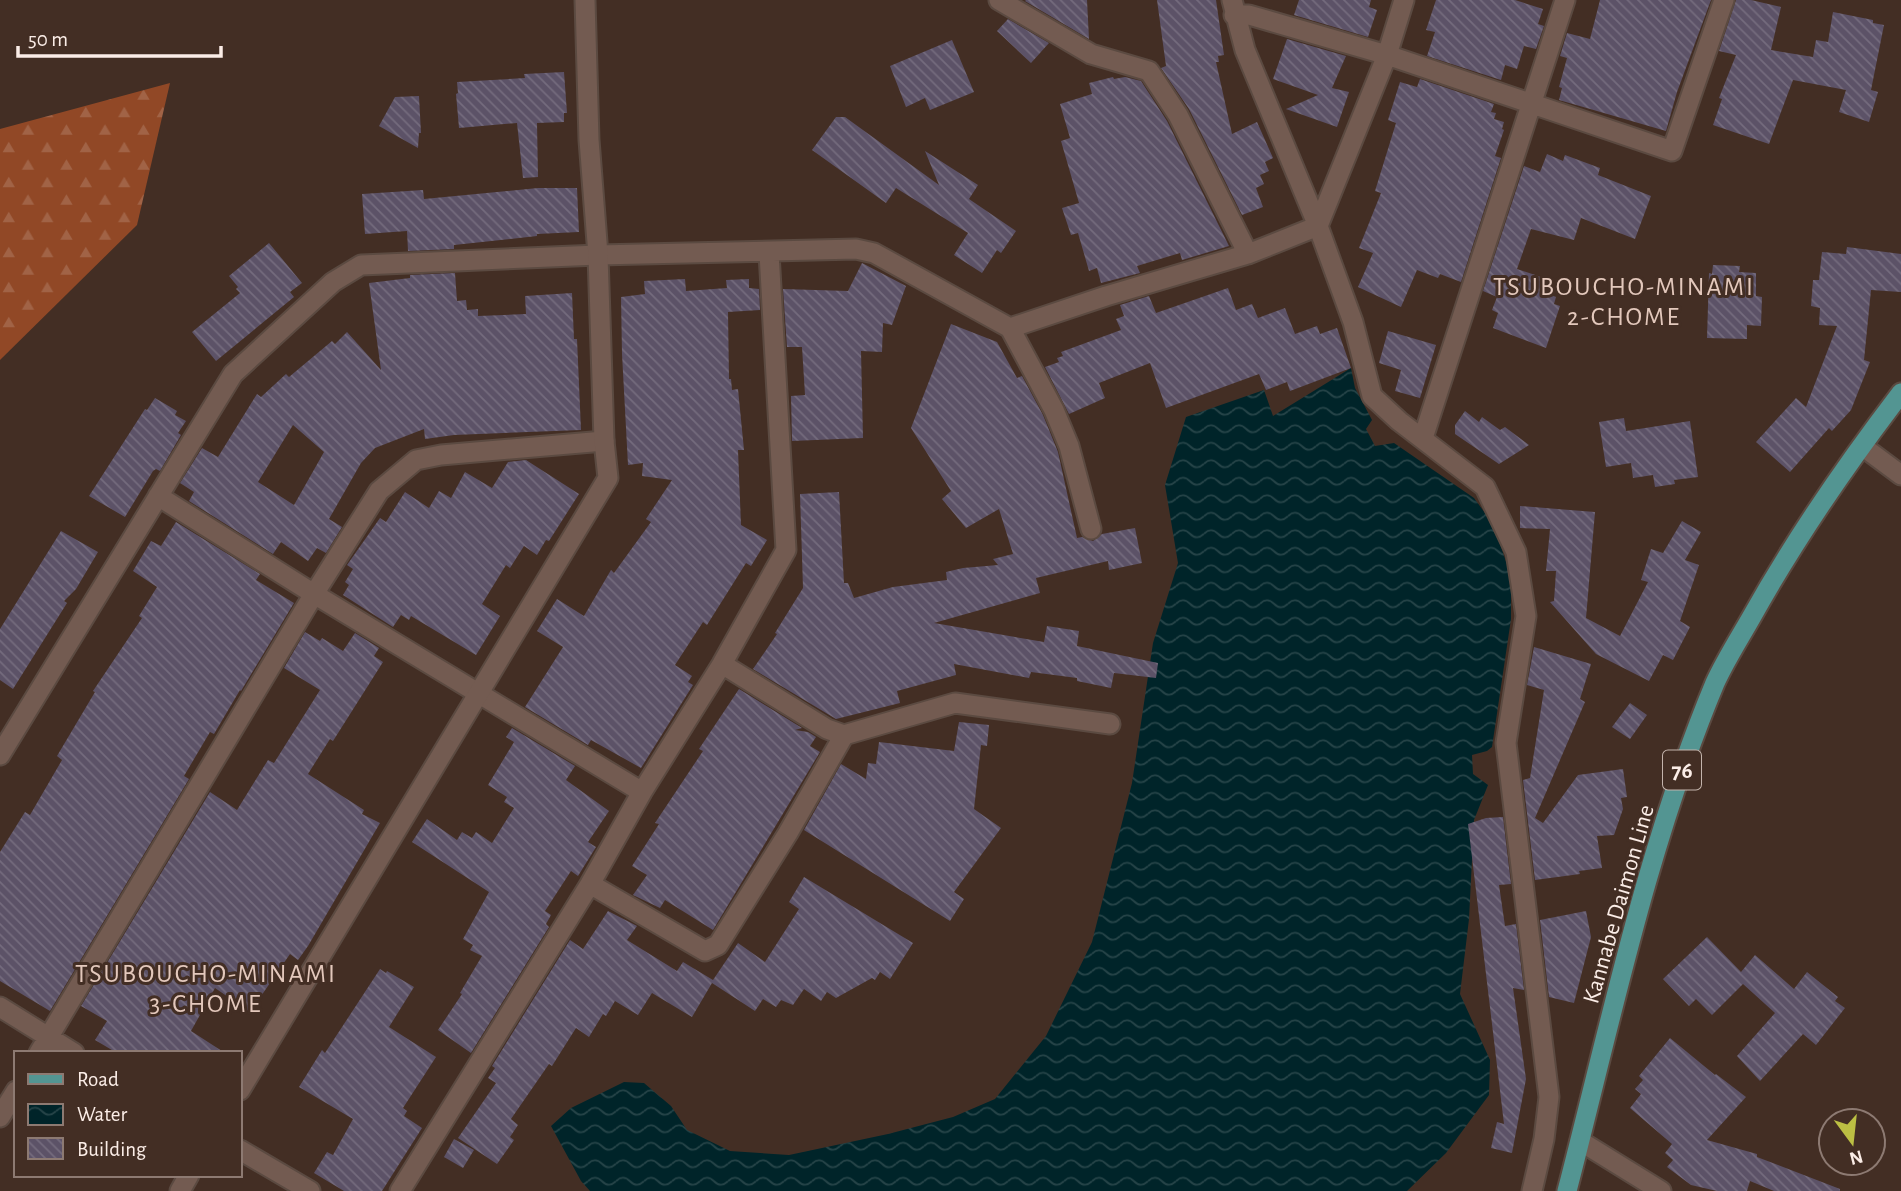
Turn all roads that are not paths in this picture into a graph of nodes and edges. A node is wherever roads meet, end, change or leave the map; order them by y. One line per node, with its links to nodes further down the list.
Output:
1 (585, 0): 12 (street)
2 (999, 0): 11 (street)
3 (1404, 0): 7 (street)
4 (1565, 0): 8 (street)
5 (1724, 0): 8 (street)
6 (1233, 7): 7 (street); 9 (street)
7 (1387, 55): 8 (street); 9 (street)
8 (1533, 105): 15 (street)
9 (1318, 226): 11 (street); 15 (street)
10 (769, 253): 12 (street); 13 (street); 22 (street)
11 (1248, 254): 13 (street)
12 (598, 255): 16 (street); 19 (street)
13 (1010, 328): 20 (street)
14 (1901, 393): 17 (main road, Kannabe Daimon Line / 76)
15 (1423, 438): 39 (street)
16 (604, 441): 21 (street); 23 (street)
17 (1861, 446): 18 (street); 35 (main road, Kannabe Daimon Line / 76)
18 (1901, 475)
19 (158, 496): 21 (street); 26 (street)
20 (1091, 528)
21 (314, 594): 23 (street); 30 (street)
22 (722, 664): 25 (street); 27 (street)
23 (480, 693): 27 (street); 32 (street)
24 (1110, 724): 25 (street)
25 (844, 735): 28 (street)
26 (0, 755)
27 (642, 792): 28 (street)
28 (590, 884): 38 (street)
29 (0, 1007): 30 (street)
30 (43, 1045): 31 (street)
31 (66, 1051)
32 (242, 1087)
33 (14, 1094): 34 (street)
34 (0, 1117)
35 (1580, 1141): 40 (main road, Kannabe Daimon Line / 76); 41 (street)
36 (242, 1151): 37 (street)
37 (310, 1191)
38 (400, 1191)
39 (1532, 1191)
40 (1567, 1191)
41 (1661, 1191)

